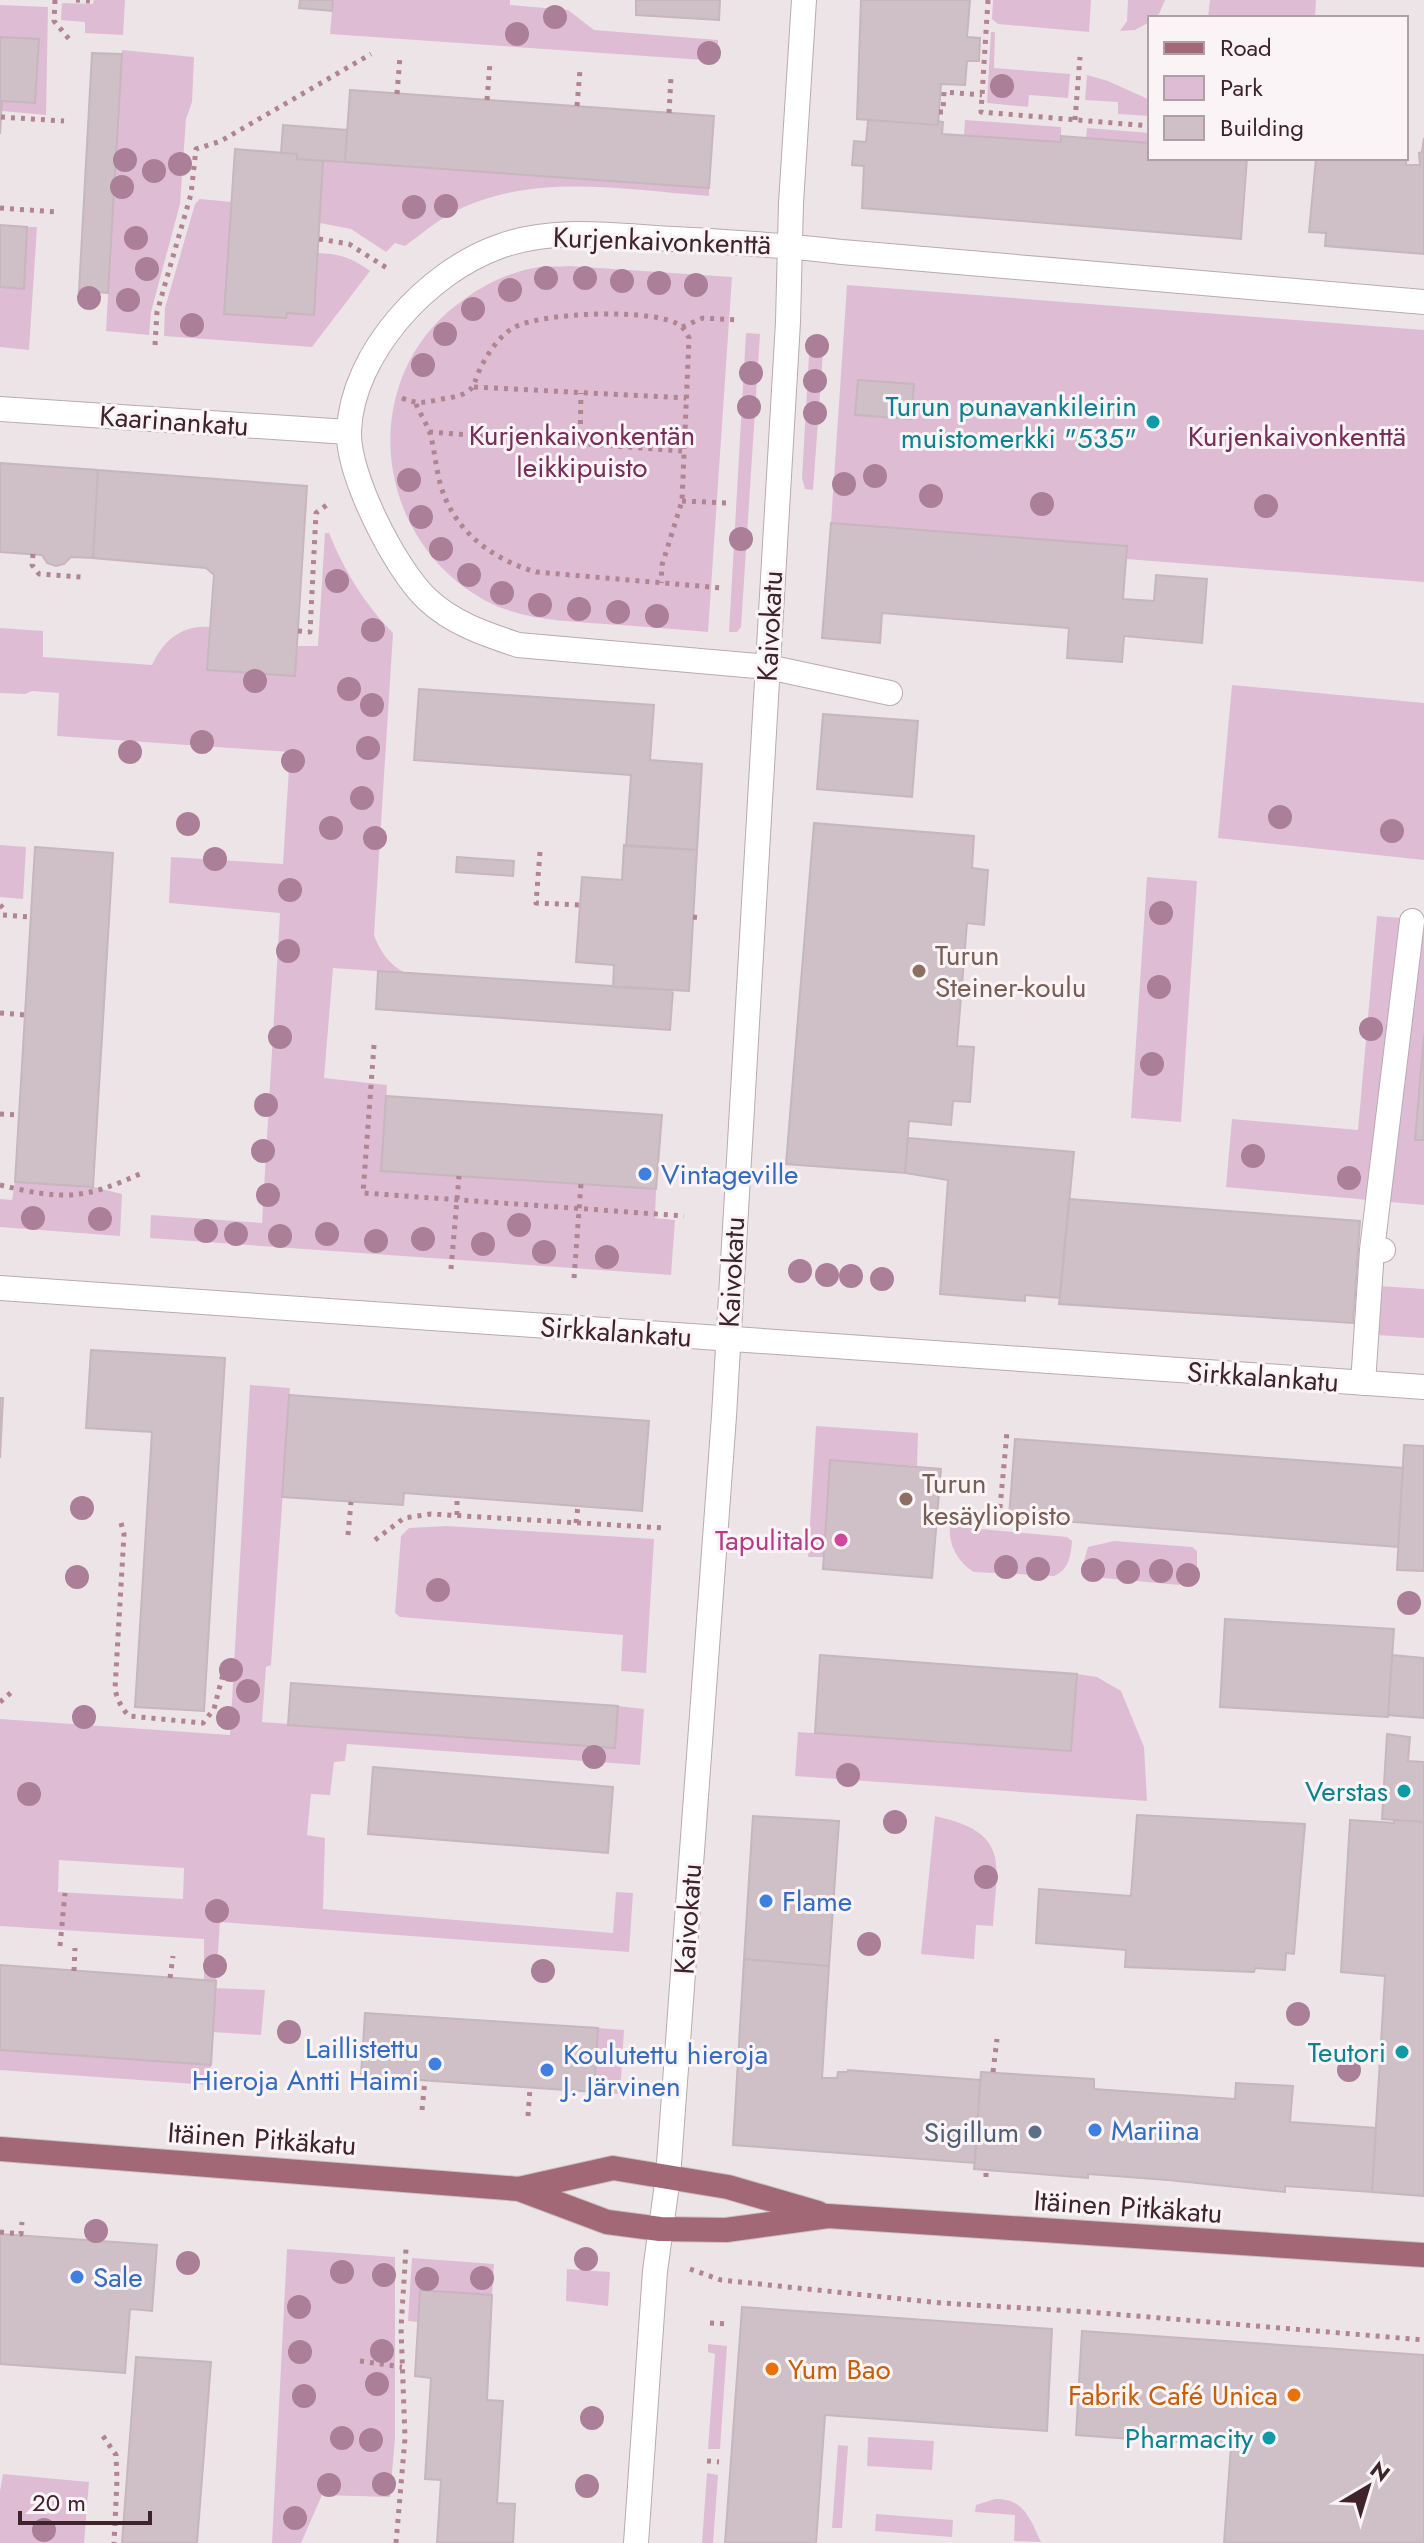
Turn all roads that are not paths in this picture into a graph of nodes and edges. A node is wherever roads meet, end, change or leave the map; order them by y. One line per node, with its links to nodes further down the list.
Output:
1 (804, 0): 2 (street, Kaivokatu)
2 (790, 245): 3 (street, Kurjenkaivonkenttä); 5 (street, Kurjenkaivonkenttä); 6 (street, Kaivokatu)
3 (1424, 302)
4 (0, 409): 5 (street, Kaarinankatu)
5 (348, 432): 6 (street, Kurjenkaivonkenttä)
6 (768, 667): 7 (street, Kurjenkaivonkenttä); 10 (street, Kaivokatu)
7 (890, 693)
8 (1412, 921): 11 (street)
9 (0, 1288): 10 (street, Sirkkalankatu)
10 (728, 1340): 11 (street, Sirkkalankatu); 14 (street, Kaivokatu)
11 (1363, 1383): 12 (street, Sirkkalankatu)
12 (1424, 1387)
13 (0, 2149): 15 (main road, Itäinen Pitkäkatu)
14 (668, 2177): 15 (main road, Itäinen Pitkäkatu); 16 (main road, Itäinen Pitkäkatu); 17 (street, Kaivokatu)
15 (519, 2189): 17 (main road, Itäinen Pitkäkatu)
16 (828, 2216): 17 (main road, Itäinen Pitkäkatu); 18 (main road, Itäinen Pitkäkatu)
17 (660, 2229): 19 (street, Kaivokatu)
18 (1424, 2255)
19 (636, 2543)

